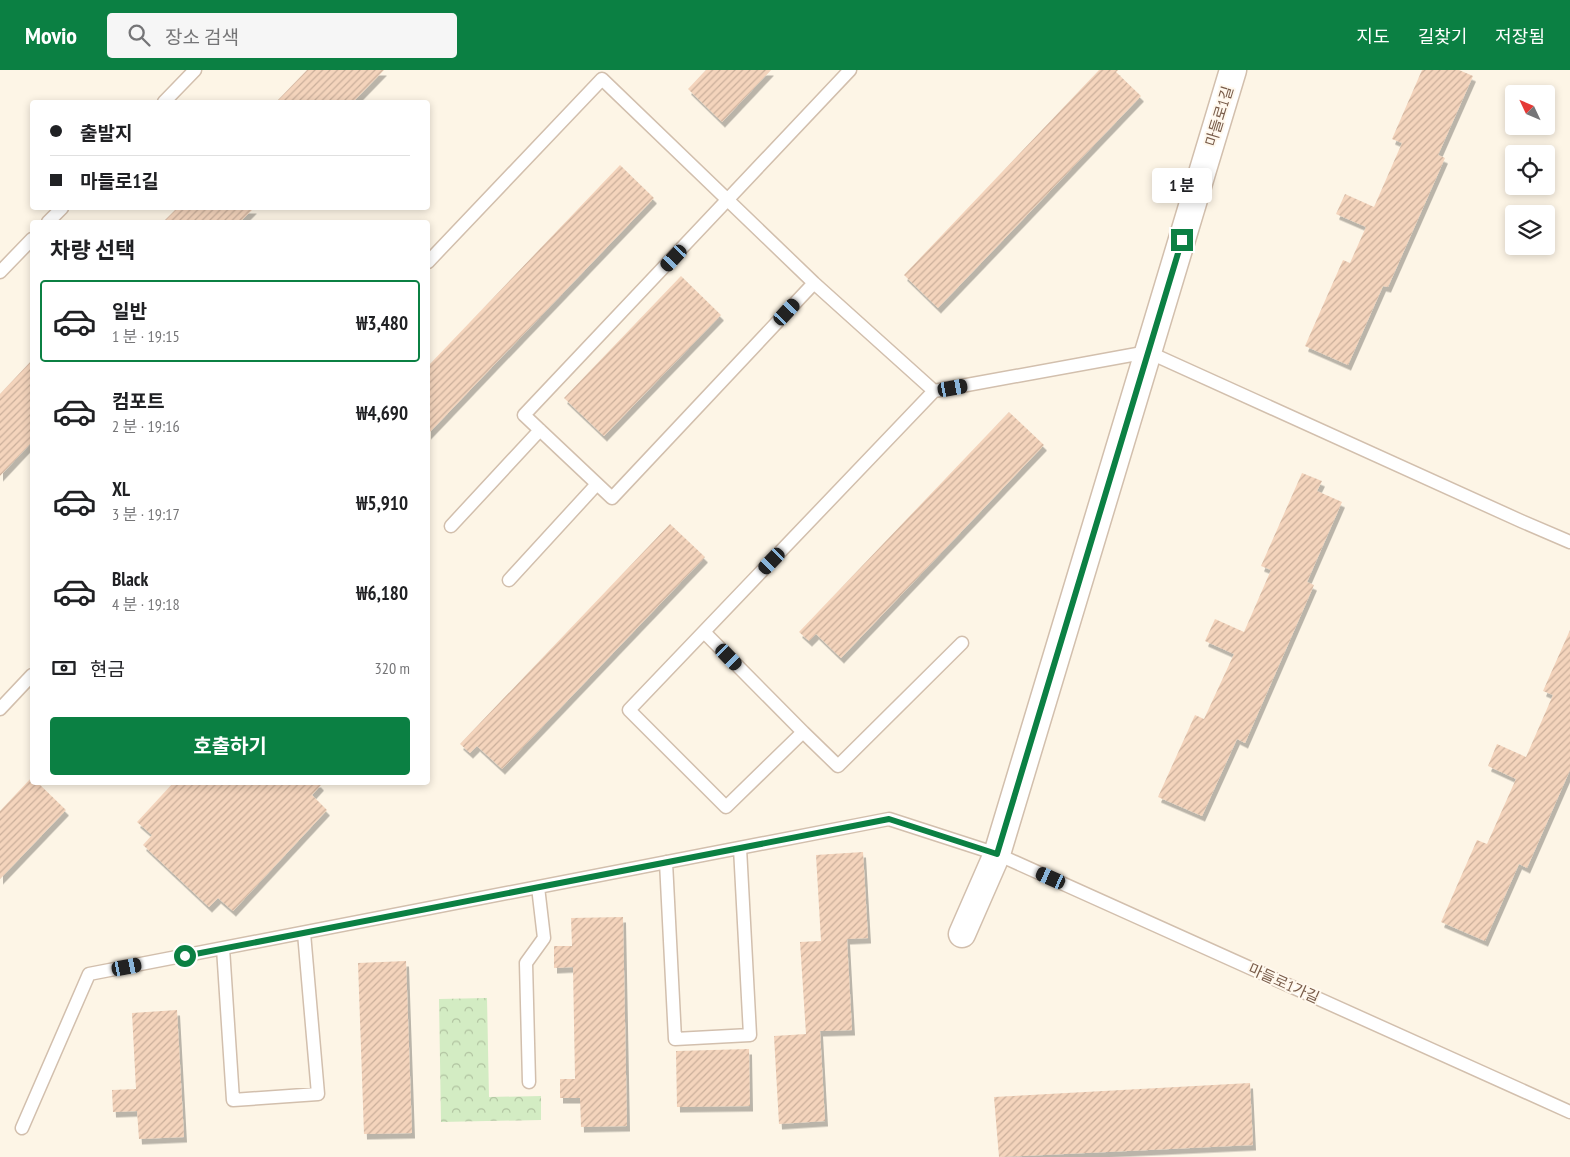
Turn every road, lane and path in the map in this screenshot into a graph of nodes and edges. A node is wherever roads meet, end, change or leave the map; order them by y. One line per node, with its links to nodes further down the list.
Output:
1 (195, 70): 5 (lane)
2 (850, 70): 6 (lane)
3 (1233, 70): 13 (street, 마들로1길)
4 (606, 74): 6 (lane); 10 (lane)
5 (166, 100)
6 (728, 200): 12 (lane); 15 (lane)
7 (60, 210): 8 (lane)
8 (50, 220)
9 (30, 240): 11 (lane)
10 (430, 260)
11 (0, 272)
12 (814, 283): 14 (lane); 16 (lane)
13 (1148, 352): 14 (lane); 18 (lane); 26 (street, 마들로1길)
14 (934, 391): 20 (lane)
15 (540, 430): 16 (lane); 17 (lane)
16 (597, 484): 19 (lane)
17 (451, 526)
18 (1570, 542)
19 (508, 580)
20 (704, 632): 24 (lane); 24 (lane)
21 (962, 643): 24 (lane)
22 (30, 677): 23 (lane)
23 (0, 709)
24 (803, 732)
25 (740, 848): 26 (lane, 마들로1가길); 27 (lane, 마들로1가길); 27 (lane)
26 (997, 854): 30 (street, 마들로1길); 33 (lane, 마들로1가길)
27 (666, 862): 28 (lane, 마들로1가길)
28 (538, 887): 29 (lane, 마들로1가길); 32 (lane)
29 (304, 933): 31 (lane, 마들로1가길); 31 (lane)
30 (962, 934)
31 (223, 948): 34 (lane, 마들로1가길)
32 (529, 1082)
33 (1570, 1112)
34 (22, 1128)

